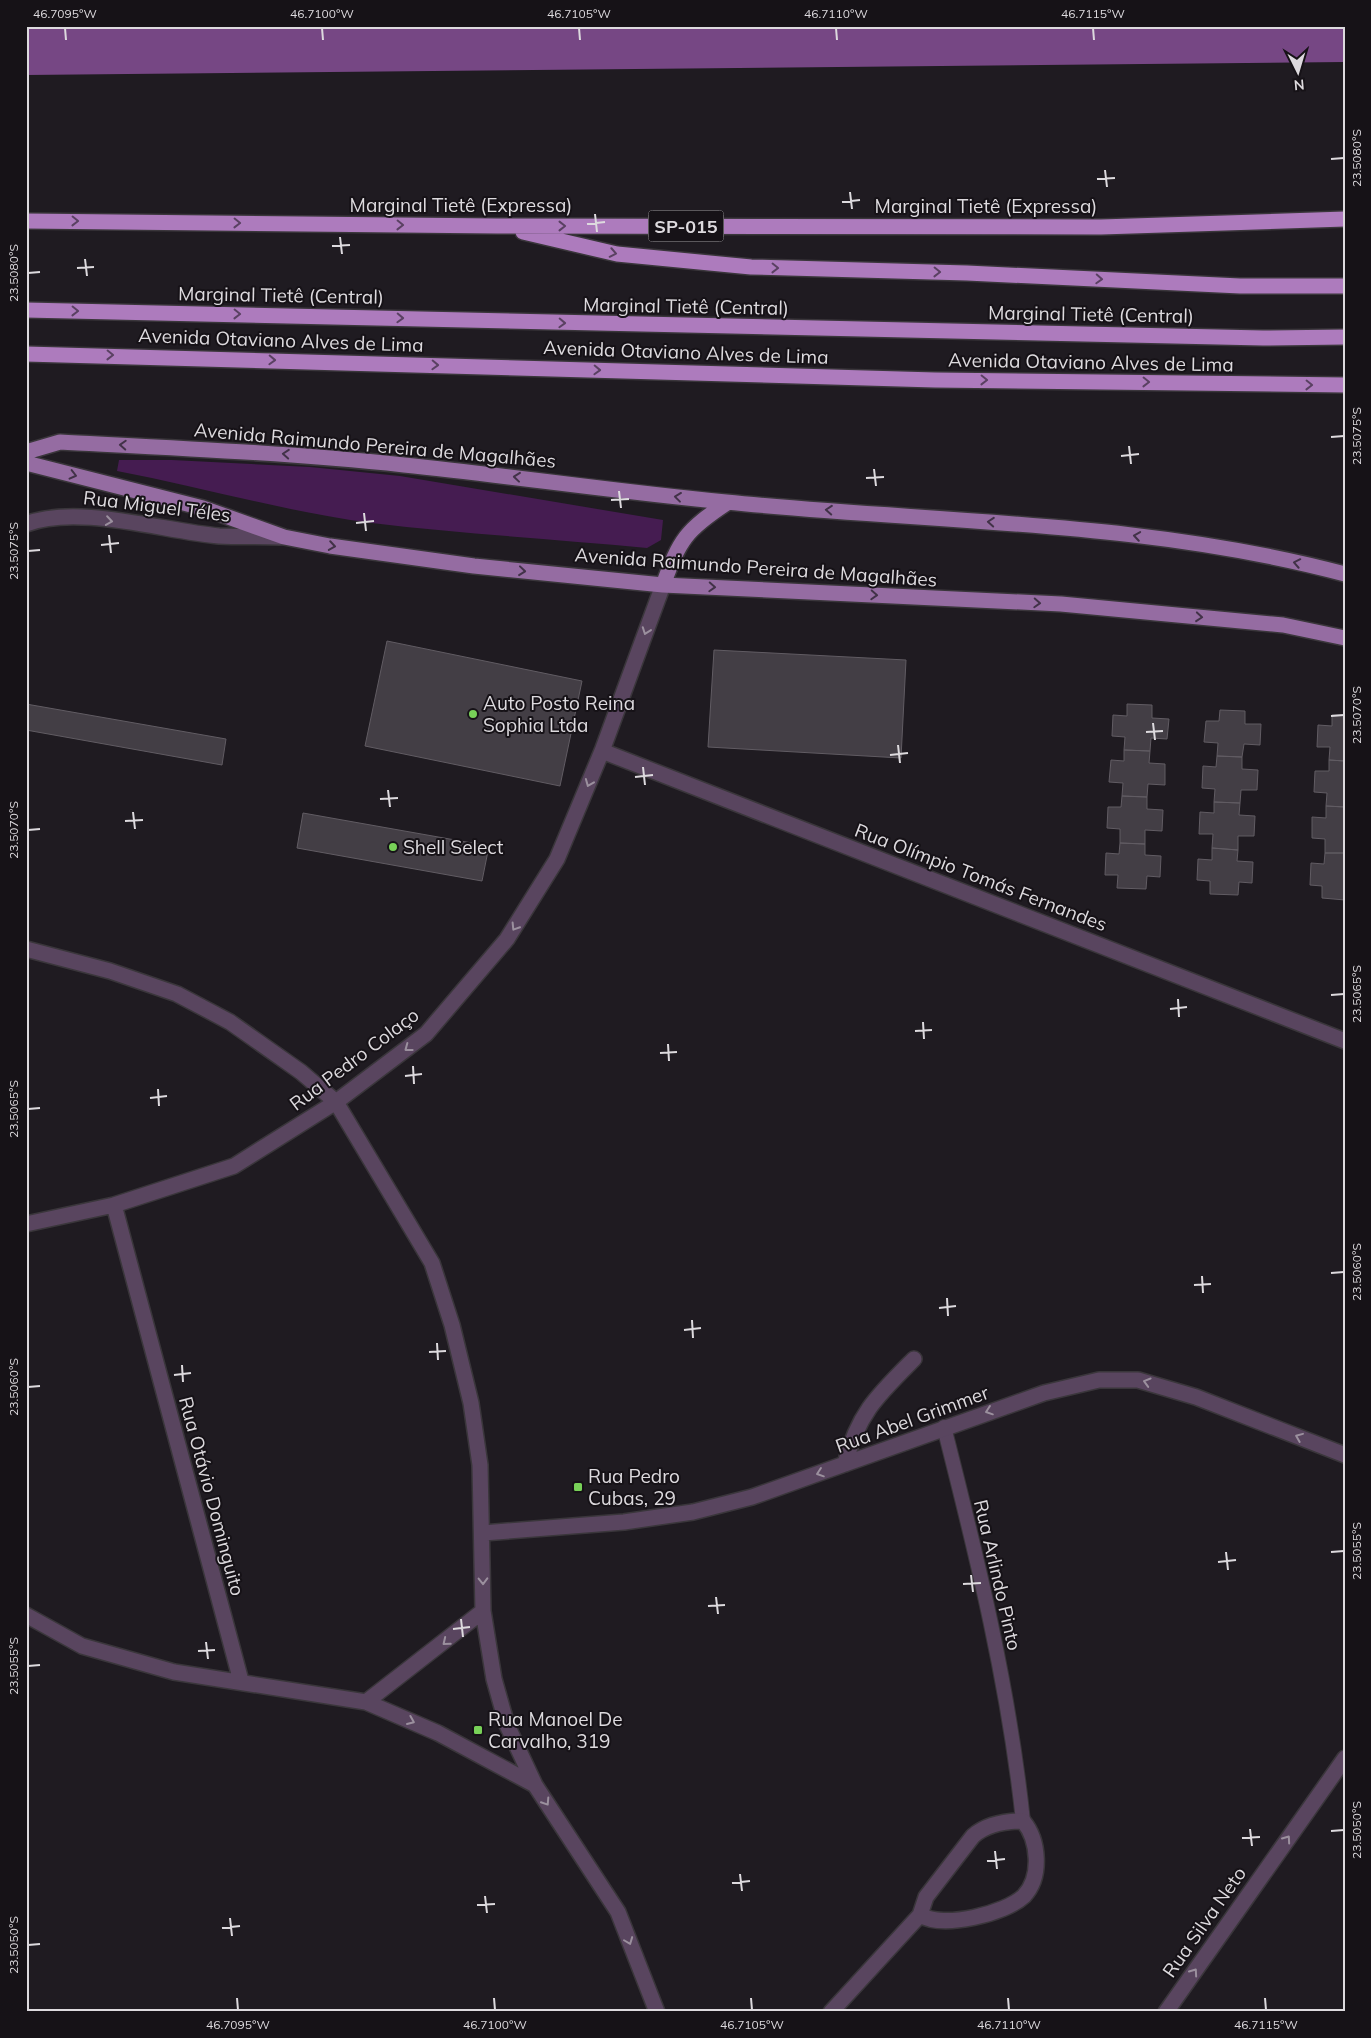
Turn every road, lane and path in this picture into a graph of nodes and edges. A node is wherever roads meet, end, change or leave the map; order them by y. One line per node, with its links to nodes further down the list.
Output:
1 (1345, 219): 3 (highway, Marginal Tietê (Expressa) / SP-015, one-way to 1)
2 (26, 221): 3 (highway, Marginal Tietê (Expressa) / SP-015, one-way to 3)
3 (497, 226): 4 (highway, one-way to 4)
4 (1345, 286)
5 (26, 310): 6 (highway, Marginal Tietê (Central), one-way to 6)
6 (1345, 338)
7 (26, 354): 8 (highway, Avenida Otaviano Alves de Lima, one-way to 8)
8 (1345, 385)
9 (26, 452): 11 (main road, Avenida Raimundo Pereira de Magalhães, one-way to 9)
10 (26, 463): 13 (main road, Avenida Raimundo Pereira de Magalhães, one-way to 13)
11 (727, 502): 14 (main road, Avenida Raimundo Pereira de Magalhães, one-way to 11); 15 (main road)
12 (26, 524): 13 (street, Rua Miguel Téles, one-way to 13)
13 (284, 537): 15 (main road, Avenida Raimundo Pereira de Magalhães, one-way to 15)
14 (1345, 574)
15 (664, 585): 16 (main road, Avenida Raimundo Pereira de Magalhães, one-way to 16); 17 (street, Rua Pedro Colaço, one-way to 17)
16 (1345, 638)
17 (602, 751): 19 (street, Rua Olímpio Tomás Fernandes); 20 (street, Rua Pedro Colaço, one-way to 20)
18 (26, 948): 20 (street)
19 (1345, 1041)
20 (336, 1102): 21 (street, Rua Pedro Colaço); 27 (street)
21 (114, 1205): 22 (street, Rua Pedro Colaço); 30 (street, Rua Otávio Dominguito)
22 (26, 1224)
23 (914, 1359): 26 (street)
24 (944, 1427): 25 (street, Rua Abel Grimmer, one-way to 24); 26 (street, Rua Abel Grimmer); 34 (lane, Rua Arlindo Pinto)
25 (1345, 1455)
26 (845, 1464): 27 (street, Rua Abel Grimmer, one-way to 27)
27 (483, 1532): 28 (street, one-way to 28)
28 (483, 1611): 31 (street, one-way to 31); 33 (street)
29 (26, 1615): 30 (street)
30 (241, 1681): 31 (street)
31 (366, 1702): 33 (street, one-way to 33)
32 (1345, 1758): 38 (street, Rua Silva Neto, one-way to 32)
33 (535, 1785): 36 (street, one-way to 36)
34 (1023, 1821): 35 (street); 35 (street)
35 (920, 1915): 37 (street)
36 (657, 2012)
37 (831, 2012)
38 (1166, 2012)

